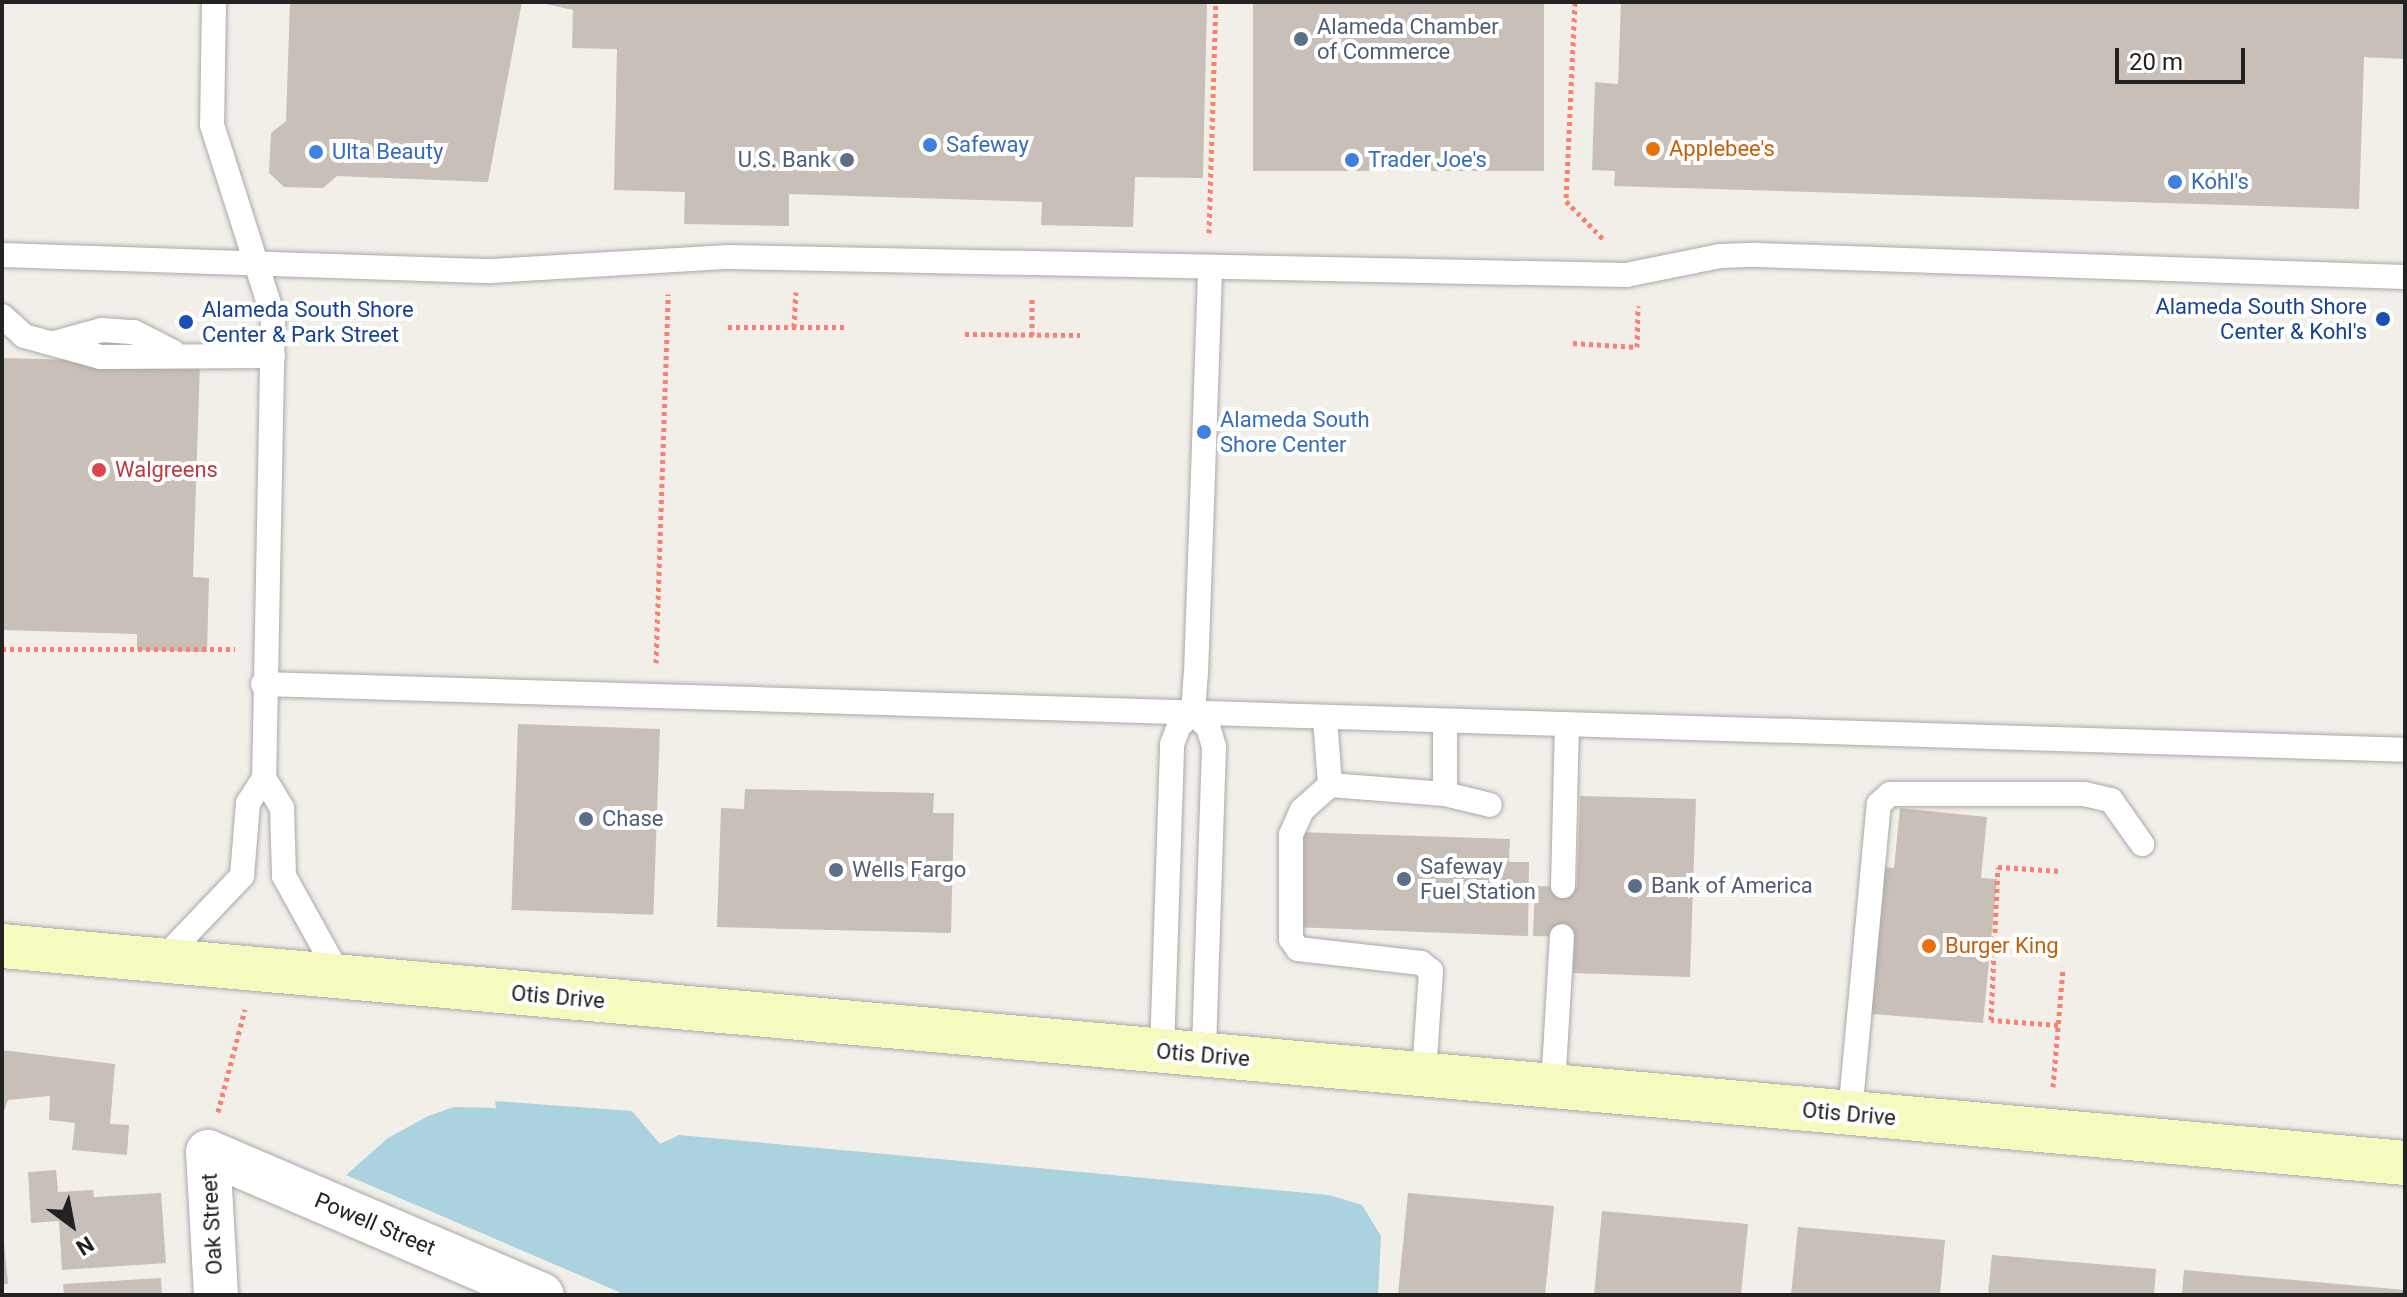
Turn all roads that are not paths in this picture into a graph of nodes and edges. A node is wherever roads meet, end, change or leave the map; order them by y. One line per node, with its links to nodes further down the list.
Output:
1 (214, 2): 3 (lane)
2 (2, 255): 3 (lane)
3 (257, 262): 4 (lane); 7 (lane)
4 (1210, 270): 5 (lane); 9 (lane)
5 (2405, 277)
6 (2, 316): 7 (lane)
7 (273, 356): 8 (lane)
8 (263, 684): 9 (lane); 14 (lane)
9 (1193, 713): 10 (lane); 24 (lane); 24 (lane)
10 (1325, 718): 11 (lane); 15 (lane)
11 (1445, 722): 12 (lane); 16 (lane)
12 (1567, 726): 13 (lane); 19 (lane)
13 (2405, 750)
14 (264, 778): 22 (lane); 23 (lane)
15 (1330, 785): 16 (lane); 25 (lane)
16 (1445, 794): 17 (lane)
17 (1490, 805)
18 (2142, 844): 27 (lane)
19 (1563, 886)
20 (1562, 936): 26 (lane)
21 (2, 946): 22 (main road, Otis Drive)
22 (160, 961): 23 (main road, Otis Drive)
23 (340, 977): 24 (main road, Otis Drive)
24 (1183, 1053): 25 (main road, Otis Drive)
25 (1424, 1075): 26 (main road, Otis Drive)
26 (1553, 1087): 27 (main road, Otis Drive)
27 (1850, 1114): 29 (main road, Otis Drive)
28 (208, 1152): 30 (street, Oak Street); 31 (street, Powell Street)
29 (2405, 1163)
30 (216, 1295)
31 (542, 1295)

